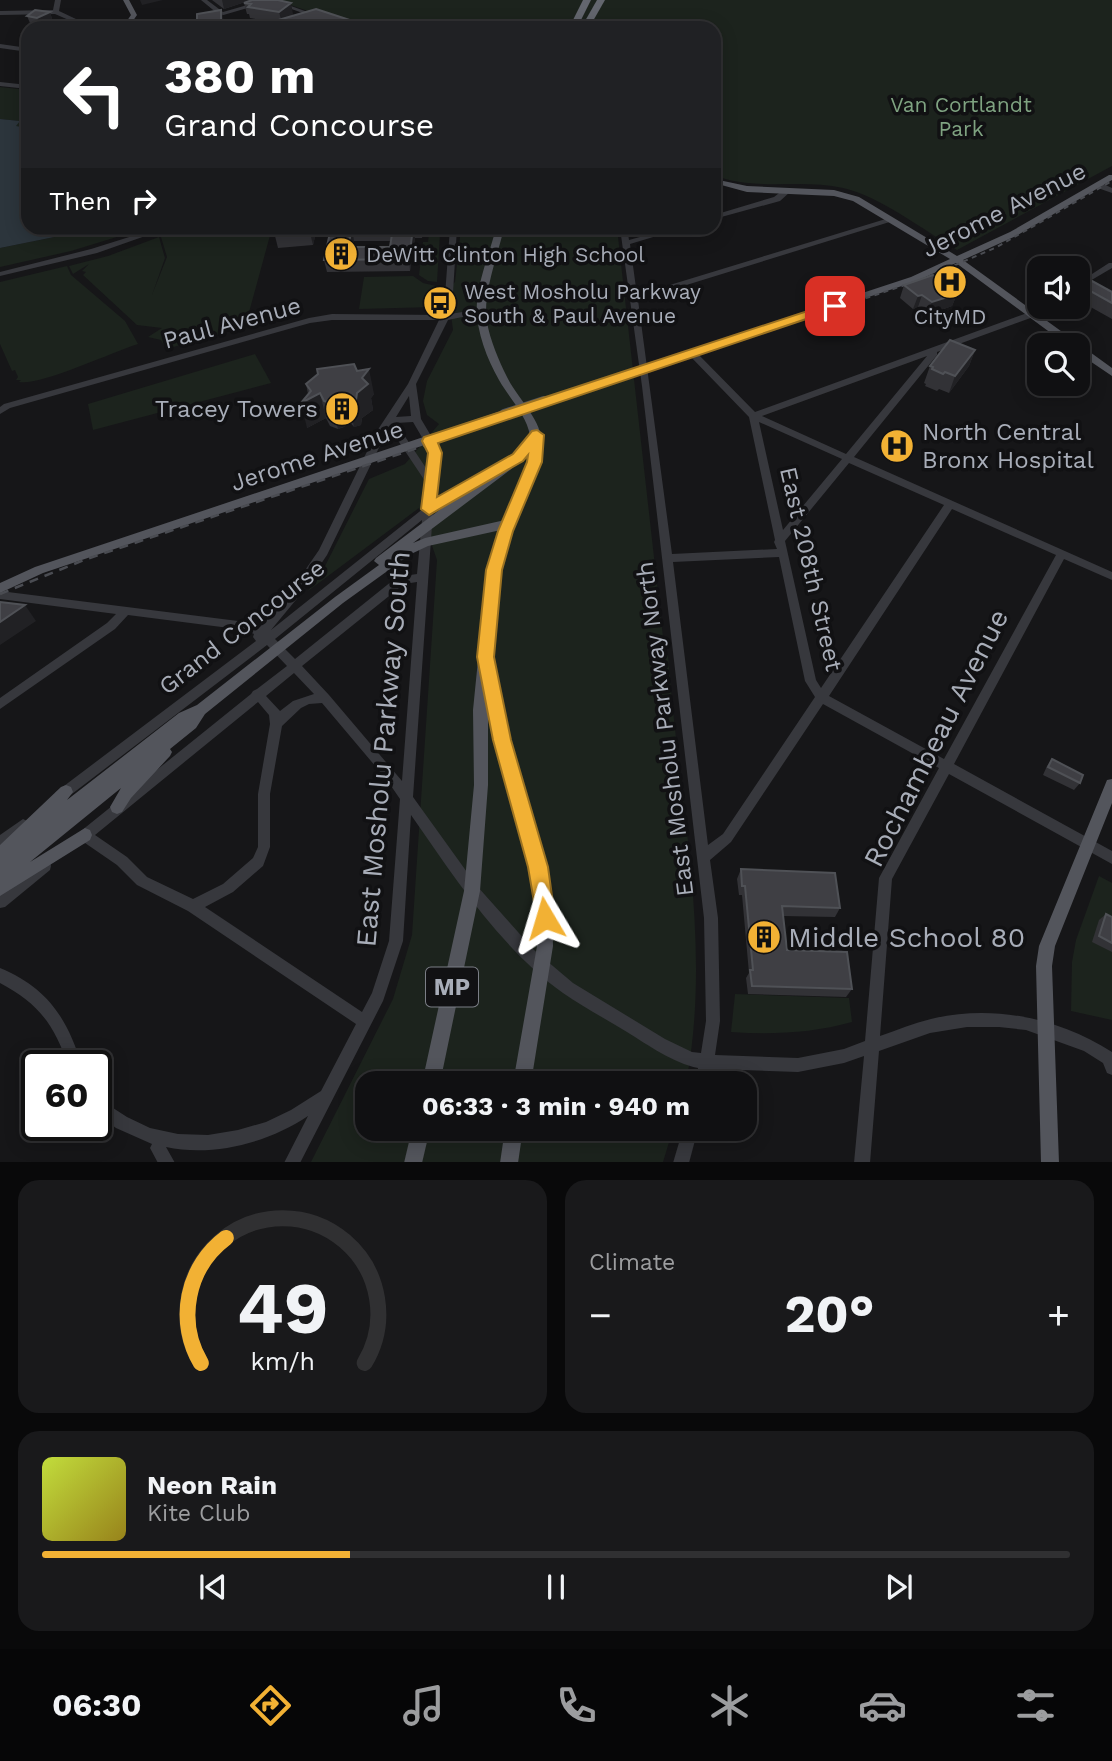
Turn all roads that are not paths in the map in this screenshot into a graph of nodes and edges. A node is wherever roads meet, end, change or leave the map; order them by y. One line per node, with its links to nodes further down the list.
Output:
1 (58, 0): 7 (street)
2 (127, 0): 13 (main road)
3 (204, 0): 9 (street)
4 (270, 0): 9 (street); 10 (street)
5 (587, 0): 16 (highway)
6 (601, 0): 17 (highway)
7 (56, 12): 8 (street); 12 (street)
8 (0, 13)
9 (222, 14): 14 (street)
10 (318, 17): 11 (street); 15 (street)
11 (327, 20)
12 (76, 21)
13 (130, 21)
14 (198, 21)
15 (304, 21)
16 (576, 21)
17 (589, 21)
18 (0, 46): 19 (street)
19 (21, 49)
20 (0, 85): 21 (street)
21 (21, 86)
22 (1112, 177): 24 (main road, Jerome Avenue)
23 (721, 183): 26 (main road)
24 (1098, 185): 25 (street); 35 (main road, Jerome Avenue)
25 (1112, 191)
26 (786, 192): 27 (street); 28 (main road)
27 (721, 215)
28 (892, 220): 35 (main road); 39 (street)
29 (142, 235): 37 (street)
30 (453, 235): 43 (street)
31 (498, 235): 41 (main road)
32 (625, 235): 34 (street, East Mosholu Parkway North)
33 (655, 235): 34 (street)
34 (627, 243): 39 (street, East Mosholu Parkway North)
35 (959, 261): 40 (main road); 47 (main road, Jerome Avenue)
36 (1112, 265): 38 (street)
37 (0, 274)
38 (1090, 279)
39 (634, 299): 50 (street, East Mosholu Parkway North)
40 (1027, 310)
41 (481, 311): 43 (street, Paul Avenue); 58 (main road)
42 (1027, 316): 46 (street)
43 (443, 318): 53 (street); 54 (street, Paul Avenue)
44 (1040, 319): 45 (main road)
45 (1059, 333)
46 (936, 351): 49 (street); 52 (street)
47 (693, 354): 50 (main road, Jerome Avenue); 55 (street)
48 (1090, 356): 51 (main road)
49 (905, 362): 52 (street); 55 (street)
50 (643, 370): 59 (main road, Jerome Avenue, bridge); 72 (street, East Mosholu Parkway North)
51 (1112, 373)
52 (915, 377): 62 (street)
53 (412, 384): 56 (street); 57 (street)
54 (0, 411)
55 (753, 416): 62 (street); 70 (street, East 208th Street)
56 (416, 419): 57 (street); 59 (street)
57 (389, 420): 60 (street); 63 (street)
58 (537, 435): 61 (main road, Grand Concourse); 68 (main road, MP)
59 (429, 441): 60 (main road, Jerome Avenue); 64 (street, East Mosholu Parkway South)
60 (407, 449): 63 (main road, Jerome Avenue); 64 (street)
61 (518, 457): 66 (street, Grand Concourse); 67 (main road, Grand Concourse)
62 (849, 458): 65 (street); 70 (street)
63 (368, 462): 75 (main road, Jerome Avenue); 79 (street)
64 (432, 485): 66 (street, East Mosholu Parkway South)
65 (951, 503): 71 (street); 84 (street)
66 (429, 509): 67 (street, East Mosholu Parkway South); 79 (street, Grand Concourse)
67 (427, 524): 69 (street, East Mosholu Parkway South); 77 (main road, Grand Concourse)
68 (508, 524): 69 (main road, Grand Concourse); 81 (main road, MP)
69 (425, 542): 74 (street, East Mosholu Parkway South); 77 (main road, Grand Concourse)
70 (780, 547): 72 (street); 84 (street, East 208th Street)
71 (1062, 553): 73 (street); 90 (street, Rochambeau Avenue)
72 (667, 558): 99 (street, East Mosholu Parkway North)
73 (1112, 576)
74 (423, 577): 82 (street); 93 (street, East Mosholu Parkway South)
75 (0, 588)
76 (0, 595): 78 (street)
77 (339, 600): 80 (main road, Grand Concourse)
78 (125, 612): 79 (street); 86 (street)
79 (265, 635): 80 (street); 92 (street, Grand Concourse)
80 (279, 649): 82 (street); 87 (main road, Grand Concourse)
81 (486, 657): 104 (main road, MP); 107 (main road, MP)
82 (295, 665): 83 (street); 85 (street)
83 (257, 694): 89 (street); 94 (street)
84 (821, 697): 90 (street, East 208th Street); 99 (street)
85 (325, 698): 89 (street); 93 (street)
86 (0, 704)
87 (202, 709): 88 (main road, Grand Concourse); 101 (main road, Grand Concourse)
88 (191, 723): 94 (main road); 102 (main road, Grand Concourse)
89 (276, 724): 106 (street)
90 (945, 765): 97 (street, East 208th Street); 111 (street, Rochambeau Avenue)
91 (1112, 785): 97 (main road)
92 (66, 792): 96 (street, Grand Concourse); 98 (main road)
93 (407, 799): 104 (street); 109 (street, East Mosholu Parkway South)
94 (117, 807): 95 (street)
95 (85, 835): 103 (main road); 105 (street); 106 (street)
96 (0, 843)
97 (1087, 844): 100 (street, East 208th Street); 110 (main road)
98 (0, 856)
99 (704, 857): 113 (street, East Mosholu Parkway North)
100 (1112, 858)
101 (0, 862)
102 (0, 876)
103 (0, 889)
104 (472, 891): 107 (street); 115 (main road, MP)
105 (0, 902)
106 (193, 906): 109 (street)
107 (542, 967): 113 (street); 116 (main road, MP)
108 (0, 975): 112 (street)
109 (365, 1022): 118 (street, East Mosholu Parkway South)
110 (1046, 1030): 111 (street); 114 (street); 130 (main road)
111 (871, 1048): 113 (street); 129 (street, Rochambeau Avenue)
112 (71, 1050)
113 (708, 1062): 117 (street, East Mosholu Parkway North)
114 (1112, 1068)
115 (434, 1071)
116 (524, 1071)
117 (706, 1071)
118 (326, 1095): 123 (street); 125 (street, East Mosholu Parkway South)
119 (112, 1122): 123 (street)
120 (418, 1141): 126 (main road)
121 (512, 1141): 127 (main road)
122 (687, 1141): 128 (street)
123 (158, 1148): 124 (street)
124 (166, 1162)
125 (292, 1162)
126 (413, 1162)
127 (509, 1162)
128 (681, 1162)
129 (862, 1162)
130 (1049, 1162)

